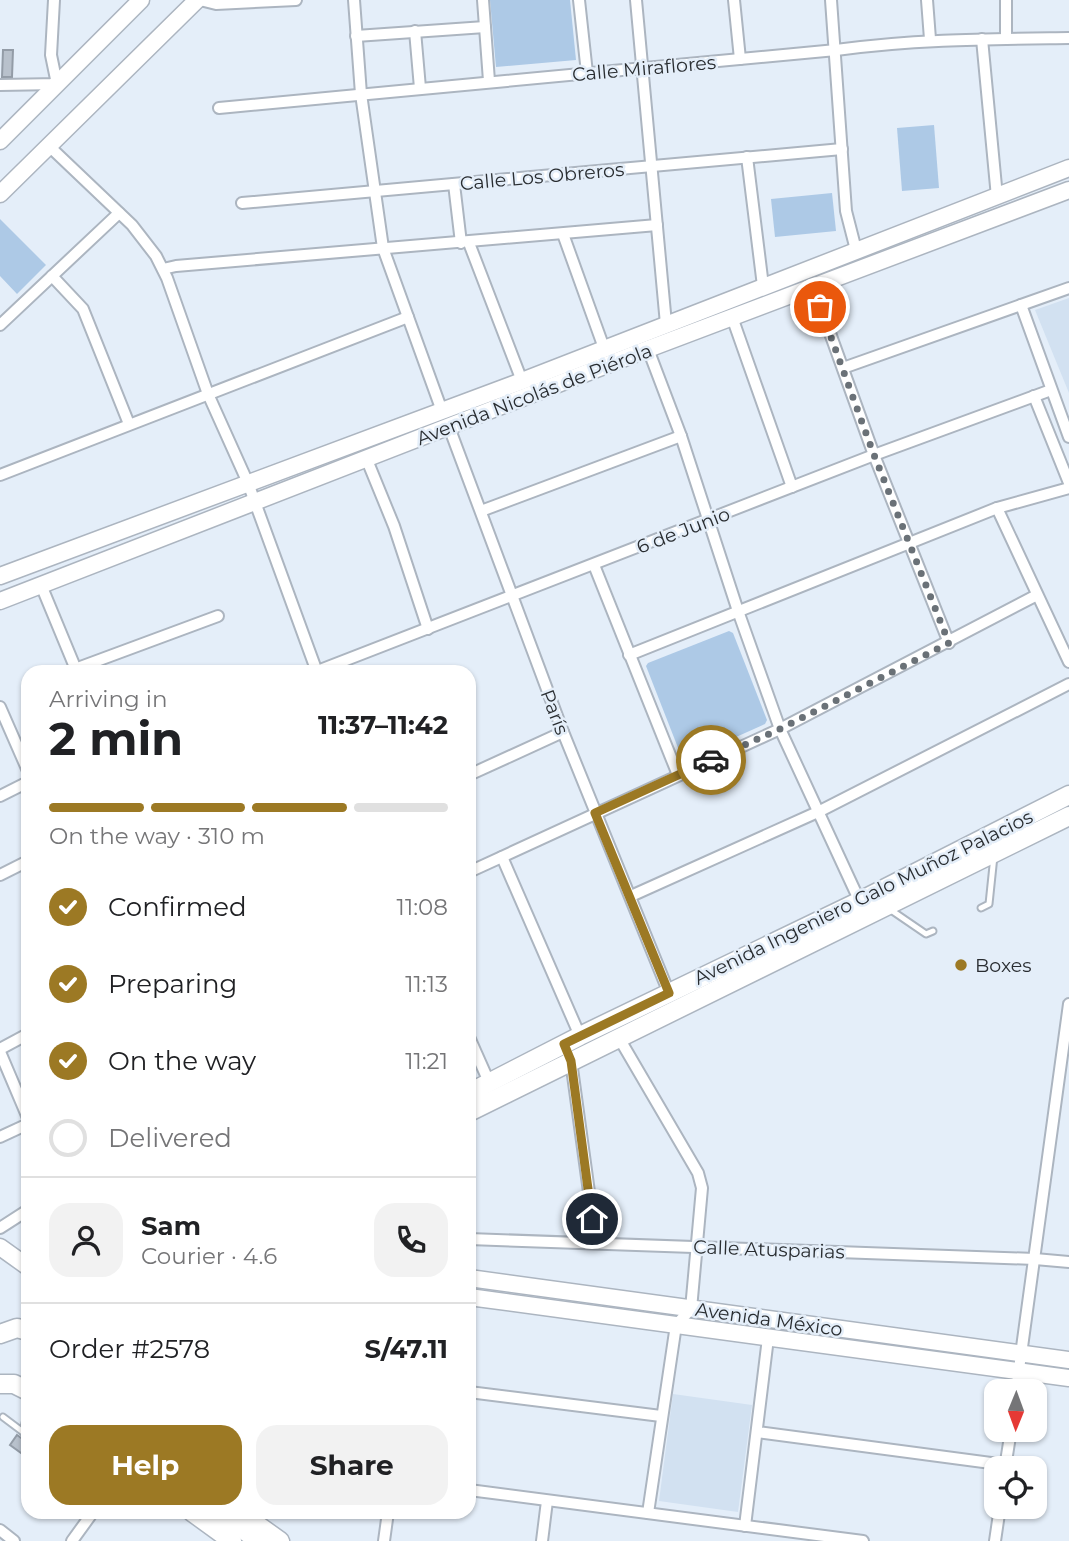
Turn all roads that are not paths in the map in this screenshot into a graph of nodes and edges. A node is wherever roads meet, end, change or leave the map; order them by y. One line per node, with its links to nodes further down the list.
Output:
1 (54, 0): 25 (street)
2 (141, 0): 25 (street)
3 (198, 0): 4 (street); 31 (street)
4 (296, 0)
5 (354, 0): 15 (street)
6 (483, 0): 13 (street)
7 (579, 0): 23 (street)
8 (636, 0): 22 (street)
9 (734, 0): 21 (street)
10 (831, 0): 20 (street)
11 (927, 0): 17 (street)
12 (1006, 0): 19 (street)
13 (485, 27): 14 (street); 24 (street)
14 (415, 31): 15 (street); 27 (street)
15 (356, 36): 28 (street)
16 (1069, 38): 19 (street, Calle Miraflores)
17 (930, 39): 18 (street, Calle Miraflores); 20 (street, Calle Miraflores)
18 (982, 39): 19 (street, Calle Miraflores); 40 (street)
19 (1006, 39)
20 (836, 50): 21 (street, Calle Miraflores); 32 (street)
21 (740, 59): 22 (street, Calle Miraflores)
22 (644, 69): 23 (street, Calle Miraflores); 34 (street)
23 (587, 73): 24 (street, Calle Miraflores)
24 (489, 81): 27 (street, Calle Miraflores)
25 (57, 84): 26 (street); 30 (street)
26 (0, 85)
27 (420, 88): 28 (street, Calle Miraflores)
28 (361, 94): 29 (street, Calle Miraflores); 38 (street)
29 (219, 108)
30 (0, 141)
31 (49, 146): 39 (street); 42 (street)
32 (842, 149): 33 (street, Calle Los Obreros); 47 (street)
33 (747, 157): 34 (street, Calle Los Obreros); 50 (street)
34 (652, 166): 36 (street, Calle Los Obreros); 43 (street)
35 (1069, 168): 40 (street, Avenida Nicolás de Piérola)
36 (454, 184): 38 (street, Calle Los Obreros); 45 (street)
37 (1069, 190): 51 (street, Avenida Nicolás de Piérola)
38 (374, 192): 41 (street, Calle Los Obreros); 46 (street)
39 (0, 194)
40 (997, 197): 47 (street, Avenida Nicolás de Piérola)
41 (242, 203)
42 (119, 214): 48 (street); 49 (street)
43 (657, 225): 44 (street); 56 (street)
44 (563, 234): 45 (street); 58 (street)
45 (465, 243): 46 (street); 61 (street)
46 (383, 248): 48 (street); 54 (street)
47 (856, 250): 50 (street, Avenida Nicolás de Piérola)
48 (163, 270): 63 (street)
49 (52, 276): 57 (street); 66 (street)
50 (762, 286): 56 (street, Avenida Nicolás de Piérola)
51 (813, 286): 55 (street, Avenida Nicolás de Piérola); 60 (street)
52 (1069, 288): 53 (street)
53 (1021, 305): 60 (street); 62 (street)
54 (408, 317): 63 (street); 65 (street)
55 (732, 317): 59 (street, Avenida Nicolás de Piérola); 74 (street)
56 (666, 324): 58 (street, Avenida Nicolás de Piérola)
57 (0, 325)
58 (604, 348): 61 (street, Avenida Nicolás de Piérola)
59 (648, 349): 67 (street, Avenida Nicolás de Piérola); 68 (street)
60 (843, 368): 70 (street)
61 (522, 381): 65 (street, Avenida Nicolás de Piérola)
62 (1051, 390): 64 (street, 6 de Junio); 69 (street)
63 (208, 394): 66 (street); 75 (street)
64 (1034, 396): 70 (street, 6 de Junio); 73 (street)
65 (443, 411): 75 (street, Avenida Nicolás de Piérola)
66 (129, 424): 72 (street)
67 (449, 427): 71 (street, Avenida Nicolás de Piérola); 77 (street, París)
68 (681, 436): 77 (street); 78 (street)
69 (1069, 437)
70 (874, 455): 74 (street, 6 de Junio); 79 (street)
71 (367, 460): 75 (street, Avenida Nicolás de Piérola); 88 (street)
72 (0, 475)
73 (1069, 485): 76 (street)
74 (792, 488): 78 (street, 6 de Junio)
75 (252, 493): 81 (street, Avenida Nicolás de Piérola); 82 (street, Avenida Nicolás de Piérola); 94 (street)
76 (998, 508): 79 (street); 83 (street)
77 (481, 511): 84 (street, París)
78 (710, 520): 80 (street, 6 de Junio); 86 (street)
79 (909, 542): 86 (street); 89 (street)
80 (594, 565): 84 (street, 6 de Junio); 90 (street)
81 (0, 576)
82 (41, 586): 85 (street, Avenida Nicolás de Piérola); 92 (street)
83 (1037, 595): 89 (street); 91 (street)
84 (512, 597): 88 (street, 6 de Junio); 99 (street, París)
85 (0, 601)
86 (738, 611): 90 (street); 98 (street)
87 (218, 616): 93 (street)
88 (428, 629): 95 (street, 6 de Junio)
89 (949, 643): 98 (street)
90 (629, 655): 102 (street)
91 (1069, 662)
92 (74, 665)
93 (91, 665)
94 (313, 665)
95 (334, 665)
96 (1069, 684): 106 (street)
97 (1, 713): 100 (street)
98 (780, 729): 102 (street); 106 (street)
99 (563, 732): 101 (street); 107 (street, París)
100 (21, 756)
101 (476, 772)
102 (678, 775): 107 (street)
103 (21, 786): 105 (street)
104 (1069, 795): 116 (main road, Avenida Ingeniero Galo Muñoz Palacios)
105 (0, 796)
106 (820, 811): 114 (street); 116 (street)
107 (595, 813): 110 (street); 114 (street, París)
108 (1069, 816): 109 (main road, Avenida Ingeniero Galo Muñoz Palacios)
109 (995, 853): 115 (main road, Avenida Ingeniero Galo Muñoz Palacios); 117 (lane)
110 (502, 857): 112 (street); 123 (street)
111 (21, 864): 113 (street)
112 (476, 869)
113 (0, 875)
114 (631, 896): 119 (street, París)
115 (886, 906): 116 (main road, Avenida Ingeniero Galo Muñoz Palacios); 118 (lane)
116 (864, 908): 119 (main road, Avenida Ingeniero Galo Muñoz Palacios); 122 (main road, Avenida Ingeniero Galo Muñoz Palacios)
117 (981, 908)
118 (933, 932)
119 (669, 993): 123 (main road, Avenida Ingeniero Galo Muñoz Palacios)
120 (1069, 1004): 139 (street)
121 (21, 1038): 124 (street)
122 (619, 1038): 126 (main road, Avenida Ingeniero Galo Muñoz Palacios); 138 (street)
123 (572, 1040): 126 (street); 127 (main road, Avenida Ingeniero Galo Muñoz Palacios)
124 (0, 1050): 129 (street)
125 (476, 1053): 127 (street)
126 (571, 1061): 130 (main road, Avenida Ingeniero Galo Muñoz Palacios); 136 (street)
127 (489, 1082): 128 (main road, Avenida Ingeniero Galo Muñoz Palacios)
128 (476, 1089)
129 (21, 1101)
130 (476, 1108)
131 (21, 1127): 132 (street)
132 (0, 1137)
133 (21, 1214): 134 (street)
134 (0, 1228)
135 (476, 1240): 136 (street, Calle Atusparias)
136 (596, 1243): 138 (street, Calle Atusparias)
137 (0, 1247): 140 (street)
138 (698, 1247): 139 (street, Calle Atusparias); 144 (street)
139 (1035, 1259): 141 (street, Calle Atusparias); 147 (street)
140 (21, 1262)
141 (1069, 1262)
142 (476, 1279): 144 (street, Avenida México)
143 (476, 1298): 145 (street, Avenida México)
144 (691, 1309): 145 (street); 147 (street, Avenida México)
145 (677, 1325): 146 (street, Avenida México); 154 (street)
146 (768, 1338): 149 (street, Avenida México); 157 (street)
147 (1022, 1354): 148 (street, Avenida México); 149 (street)
148 (1069, 1360)
149 (1019, 1371): 150 (street, Avenida México); 151 (street)
150 (1069, 1378)
151 (1018, 1379)
152 (476, 1393): 154 (street)
153 (0, 1408): 155 (lane)
154 (661, 1416): 161 (street)
155 (2, 1418): 156 (lane)
156 (21, 1431)
157 (757, 1432): 158 (street); 168 (street)
158 (984, 1463)
159 (476, 1491): 160 (street)
160 (547, 1501): 161 (street); 176 (street)
161 (648, 1513): 168 (street)
162 (88, 1519): 171 (street)
163 (202, 1519): 172 (main road)
164 (227, 1519): 173 (street)
165 (249, 1519): 174 (main road)
166 (387, 1519): 175 (street)
167 (998, 1519): 178 (street)
168 (745, 1526): 177 (street)
169 (0, 1530): 170 (street)
170 (14, 1541)
171 (72, 1541)
172 (232, 1541)
173 (257, 1541)
174 (280, 1541)
175 (384, 1541)
176 (542, 1541)
177 (863, 1541)
178 (995, 1541)

